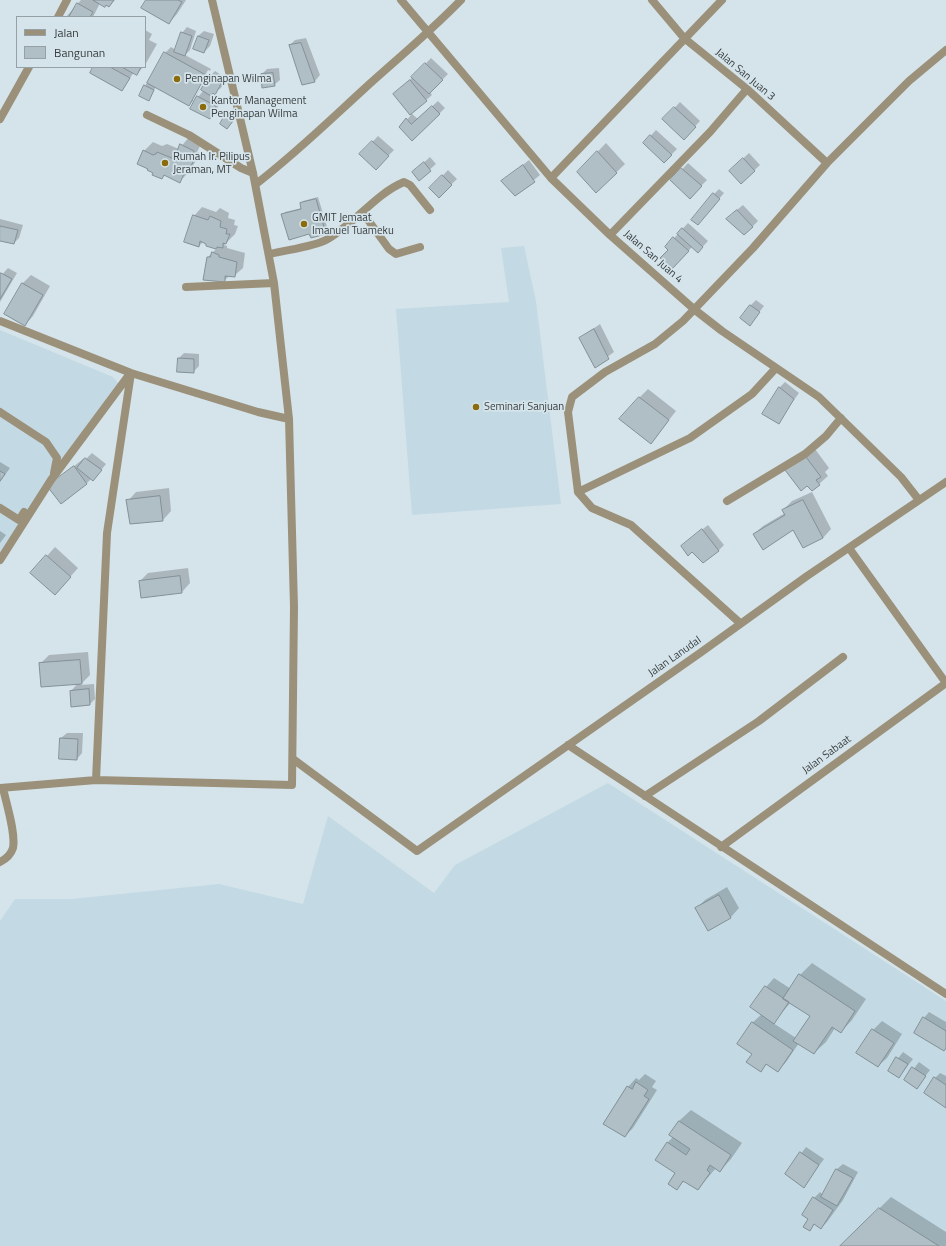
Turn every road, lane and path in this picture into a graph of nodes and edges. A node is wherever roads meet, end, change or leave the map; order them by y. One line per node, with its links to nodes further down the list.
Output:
1 (67, 0): 7 (street)
2 (212, 0): 16 (street)
3 (401, 0): 8 (street, Jalan San Juan 4)
4 (461, 0): 8 (street)
5 (652, 0): 9 (street, Jalan San Juan 3)
6 (722, 0): 9 (street)
7 (59, 16)
8 (430, 32): 17 (street, Jalan San Juan 4); 18 (street)
9 (684, 38): 12 (street, Jalan San Juan 3); 17 (street)
10 (946, 50): 15 (street)
11 (28, 68): 14 (street)
12 (747, 89): 15 (street, Jalan San Juan 3); 21 (street)
13 (147, 115): 16 (street)
14 (1, 116)
15 (827, 163): 26 (street)
16 (253, 173): 18 (street)
17 (551, 178): 21 (street, Jalan San Juan 4)
18 (256, 184): 23 (street)
19 (430, 210): 20 (street)
20 (363, 213): 22 (street); 23 (street)
21 (610, 235): 26 (street, Jalan San Juan 4)
22 (420, 247)
23 (270, 254): 24 (street)
24 (274, 283): 25 (street); 31 (street)
25 (186, 287)
26 (695, 310): 28 (street, Jalan San Juan 4); 34 (street)
27 (0, 321): 29 (street)
28 (775, 369): 32 (street, Jalan San Juan 4); 34 (street)
29 (131, 373): 31 (street); 39 (street); 45 (street)
30 (0, 412): 37 (street)
31 (289, 418): 44 (street)
32 (841, 418): 35 (street, Jalan San Juan 4); 36 (street)
33 (946, 482): 35 (street, Jalan Lanudal)
34 (578, 492): 40 (street)
35 (919, 500): 38 (street, Jalan Lanudal)
36 (727, 501)
37 (0, 508)
38 (849, 548): 40 (street, Jalan Lanudal); 42 (street)
39 (0, 560)
40 (740, 623): 43 (street, Jalan Lanudal)
41 (843, 657): 47 (street)
42 (946, 683): 48 (street, Jalan Sabaat)
43 (568, 745): 44 (street, Jalan Lanudal); 47 (street)
44 (293, 759): 45 (street)
45 (96, 780): 46 (street)
46 (2, 788): 49 (street)
47 (645, 796): 48 (street)
48 (721, 847): 50 (street)
49 (0, 862)
50 (946, 994)

